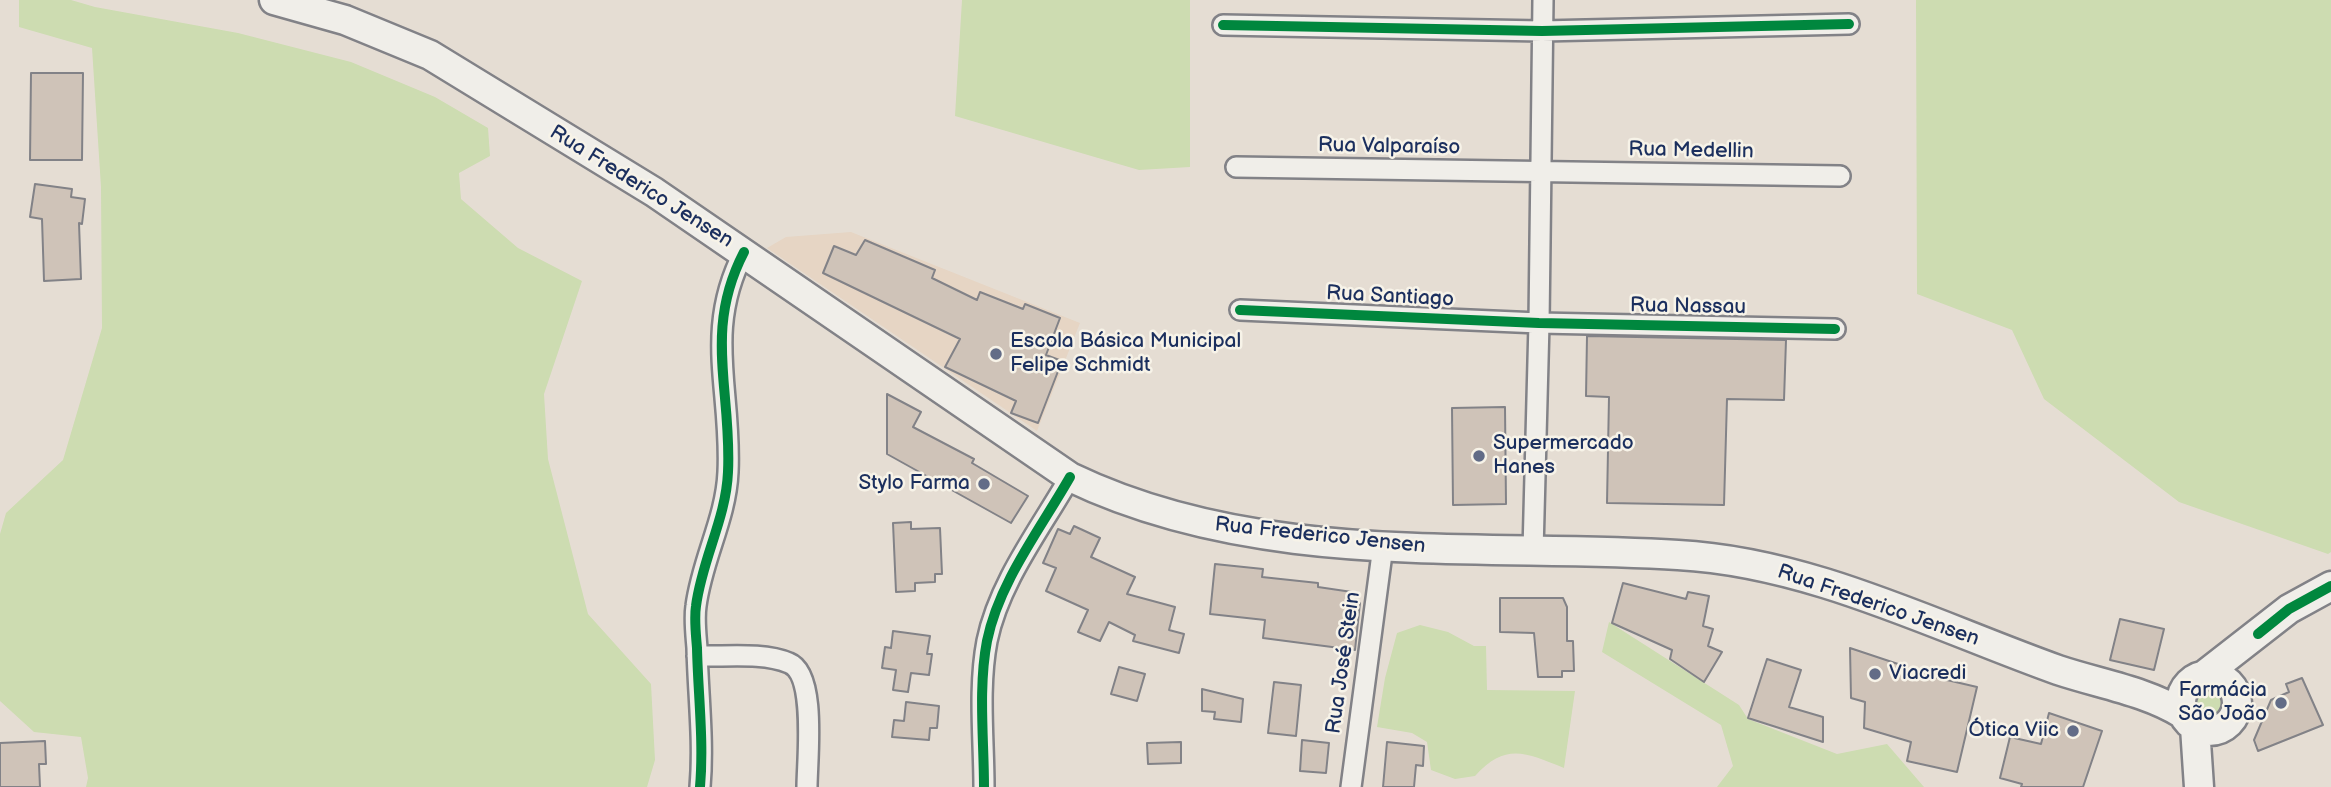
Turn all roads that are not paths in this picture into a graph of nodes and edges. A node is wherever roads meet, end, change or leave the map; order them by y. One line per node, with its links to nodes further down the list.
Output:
1 (274, 0): 9 (main road, Rua Frederico Jensen)
2 (1543, 0): 5 (street)
3 (1849, 24): 5 (street)
4 (1223, 25): 5 (street)
5 (1542, 31): 7 (street)
6 (1236, 167): 7 (street, Rua Valparaíso)
7 (1542, 172): 8 (street, Rua Medellin); 11 (street)
8 (1840, 176)
9 (744, 252): 13 (main road, Rua Frederico Jensen); 18 (street)
10 (1240, 310): 11 (street, Rua Santiago)
11 (1539, 323): 12 (street, Rua Nassau); 15 (street)
12 (1835, 329)
13 (1070, 477): 14 (main road, Rua Frederico Jensen); 26 (street)
14 (1383, 545): 15 (main road, Rua Frederico Jensen); 27 (street, Rua José Stein)
15 (1532, 551): 20 (main road, Rua Frederico Jensen)
16 (2331, 586): 17 (main road)
17 (2258, 634): 19 (main road); 21 (main road)
18 (697, 656): 24 (street); 25 (street)
19 (2197, 679): 20 (main road, Rua Frederico Jensen); 21 (main road); 22 (main road)
20 (2111, 687): 22 (main road, Rua Frederico Jensen)
21 (2232, 687): 22 (main road)
22 (2199, 723): 23 (main road)
23 (2200, 782)
24 (701, 787)
25 (807, 787)
26 (984, 787)
27 (1351, 787)

